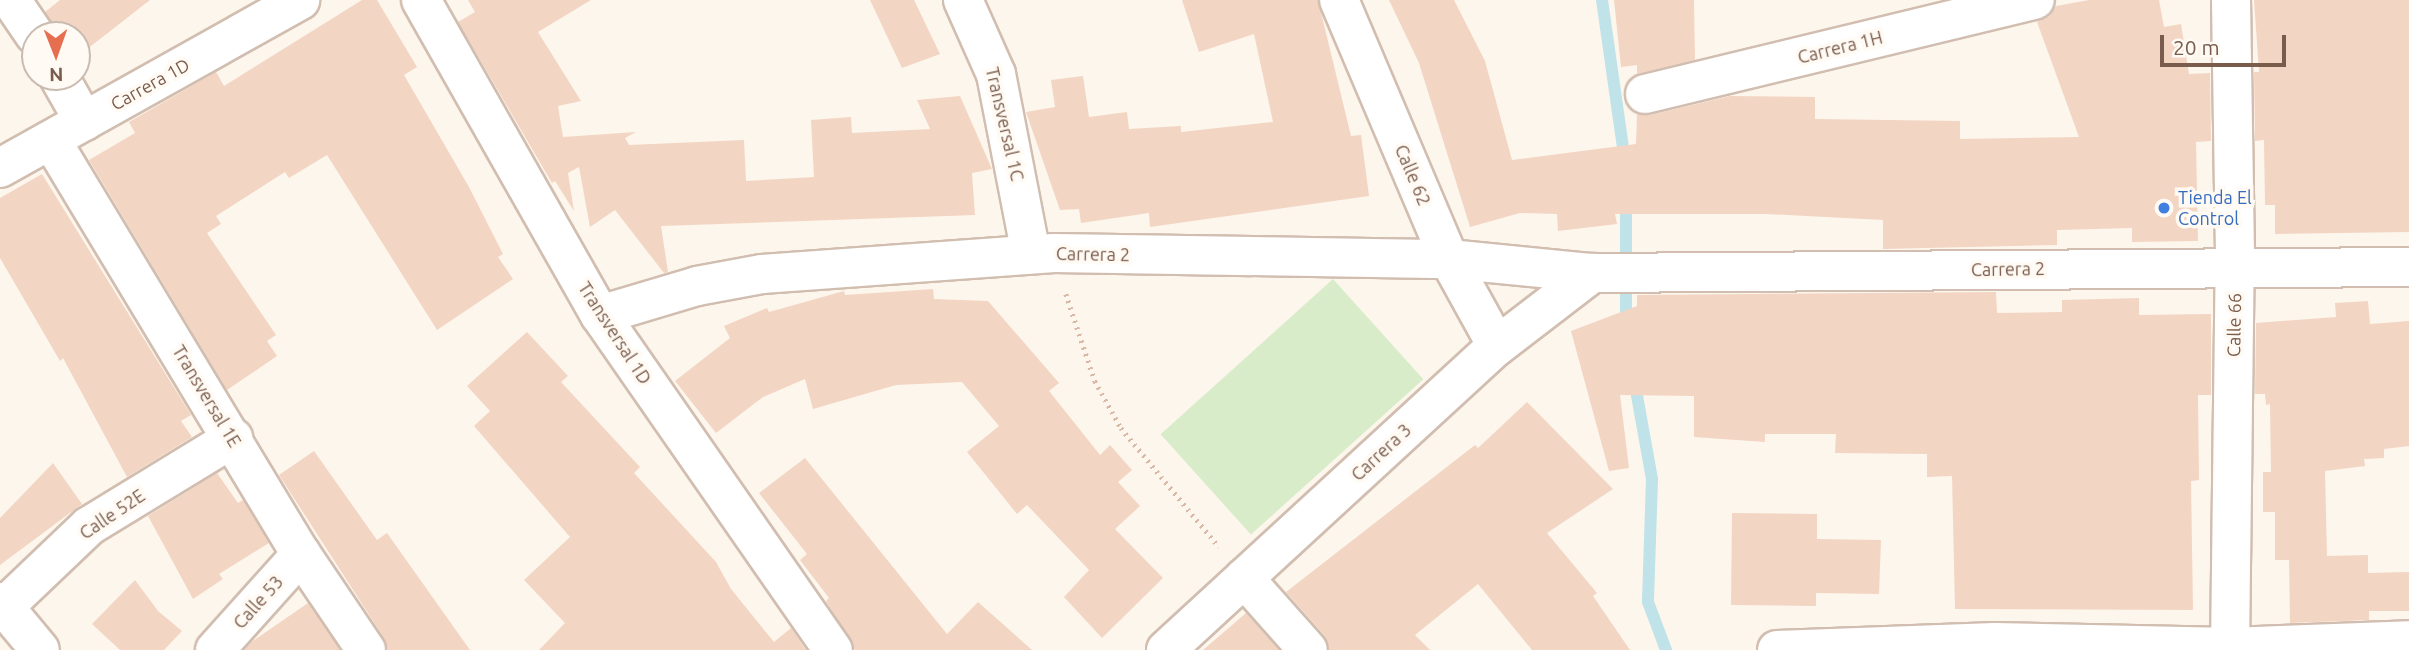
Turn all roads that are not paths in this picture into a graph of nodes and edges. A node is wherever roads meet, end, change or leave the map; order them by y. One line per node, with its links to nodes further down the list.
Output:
1 (11, 0): 8 (street)
2 (300, 0): 11 (street, Carrera 1D)
3 (421, 0): 19 (street, Transversal 1D)
4 (963, 0): 14 (street, Transversal 1C)
5 (1339, 0): 15 (street, Calle 62)
6 (2035, 0): 10 (street, Carrera 1H)
7 (2231, 0): 16 (street, Calle 66)
8 (25, 21)
9 (67, 91): 11 (street)
10 (1646, 94)
11 (84, 121): 12 (street, Carrera 1D)
12 (51, 140): 13 (street, Carrera 1D); 21 (street, Transversal 1E)
13 (0, 168)
14 (1042, 253): 15 (street, Carrera 2); 19 (street, Carrera 2)
15 (1449, 258): 18 (street, Carrera 2); 20 (street, Calle 62)
16 (2235, 267): 17 (street, Carrera 2); 18 (street, Carrera 2); 26 (street, Calle 66)
17 (2409, 267)
18 (1599, 272): 20 (street, Carrera 3)
19 (600, 315): 30 (street, Transversal 1D)
20 (1489, 353): 23 (street, Carrera 3)
21 (233, 438): 22 (street, Transversal 1E); 24 (street, Calle 52E)
22 (301, 554): 28 (street, Calle 53); 29 (street, Transversal 1E)
23 (1244, 578): 31 (street, Carrera 3); 32 (street)
24 (2, 605): 27 (street)
25 (2409, 640): 26 (street)
26 (2230, 649): 33 (street)
27 (40, 650)
28 (215, 650)
29 (366, 650)
30 (833, 650)
31 (1166, 650)
32 (1308, 650)
33 (1777, 650)

